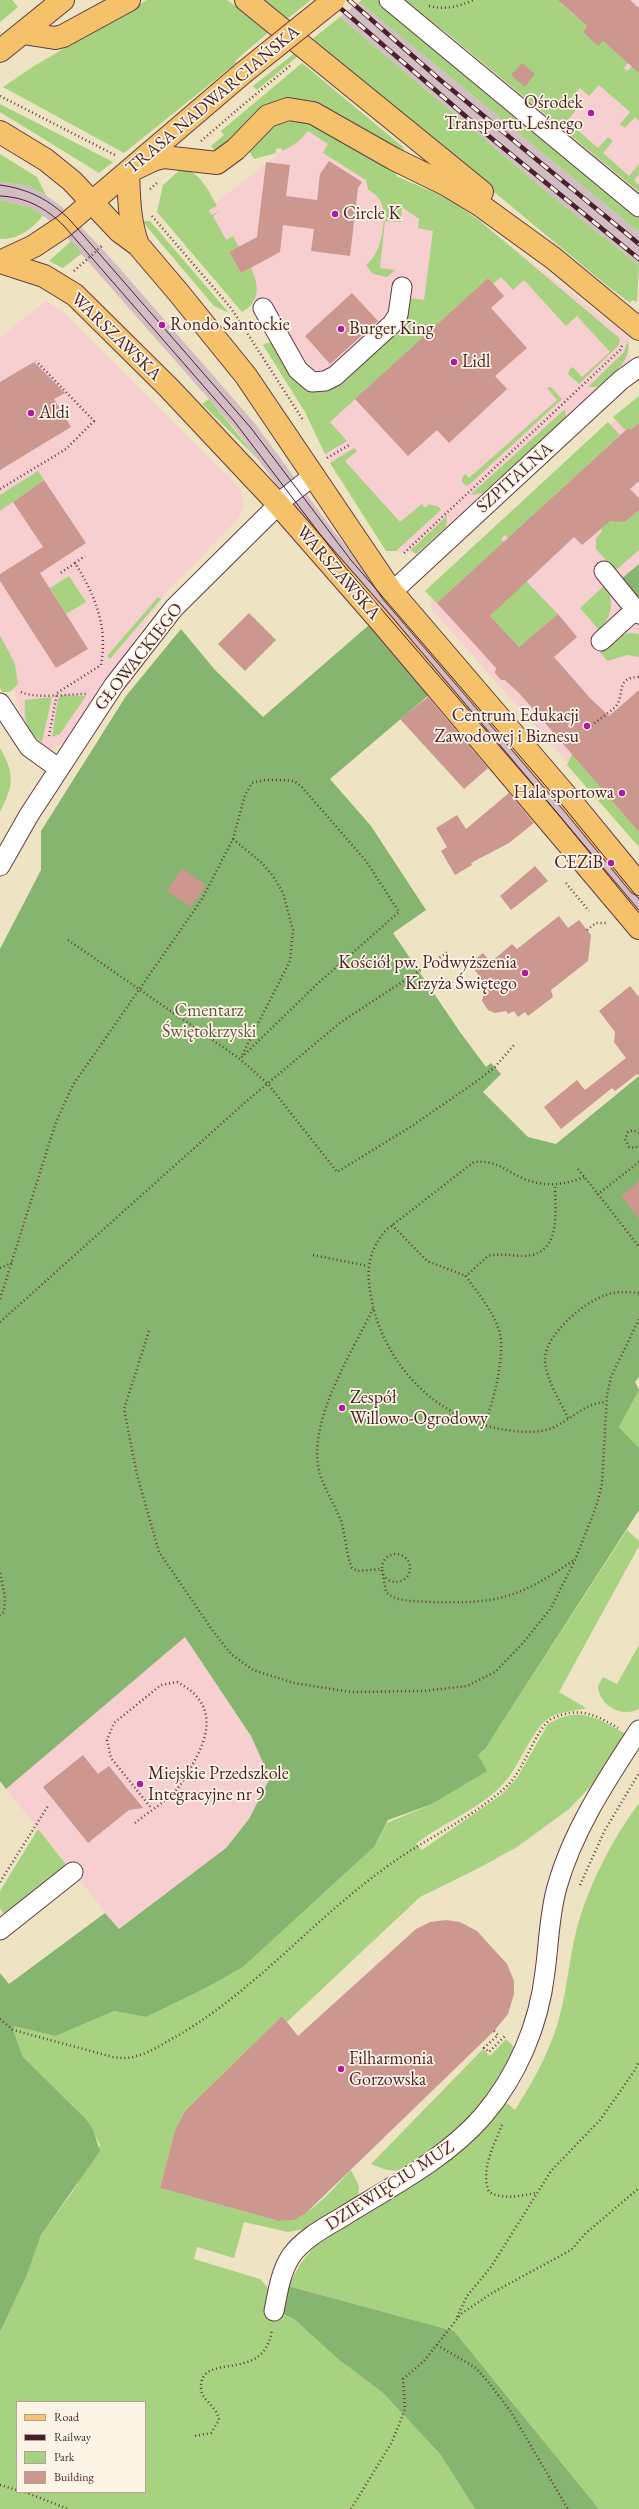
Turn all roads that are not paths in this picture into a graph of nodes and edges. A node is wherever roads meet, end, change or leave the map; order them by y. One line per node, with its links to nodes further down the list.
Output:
1 (63, 0): 6 (main road)
2 (129, 0): 6 (main road)
3 (246, 0): 13 (main road)
4 (334, 0): 9 (main road, TRASA NADWARCIAŃSKA, bridge)
5 (389, 0): 11 (street)
6 (23, 33): 7 (main road)
7 (0, 51)
8 (0, 132): 10 (main road)
9 (130, 171): 10 (main road, TRASA NADWARCIAŃSKA); 12 (main road); 13 (main road)
10 (93, 202): 12 (main road, WARSZAWSKA); 14 (main road)
11 (639, 207)
12 (138, 245): 19 (main road, WARSZAWSKA)
13 (553, 258): 17 (main road)
14 (0, 262): 20 (main road, WARSZAWSKA)
15 (402, 287): 16 (street)
16 (263, 308)
17 (631, 333)
18 (639, 367): 22 (street, SZPITALNA)
19 (319, 468): 20 (street, GŁOWACKIEGO); 22 (main road, WARSZAWSKA)
20 (278, 504): 26 (street, GŁOWACKIEGO); 29 (main road, WARSZAWSKA)
21 (604, 571): 23 (street)
22 (392, 592): 28 (main road, WARSZAWSKA)
23 (637, 612): 24 (street)
24 (601, 641)
25 (0, 704): 26 (street)
26 (58, 768): 27 (street, GŁOWACKIEGO)
27 (0, 866)
28 (639, 884)
29 (639, 928)
30 (637, 1734): 33 (street, DZIEWIĘCIU MUZ)
31 (73, 1872): 32 (street)
32 (0, 1930)
33 (274, 2311)

